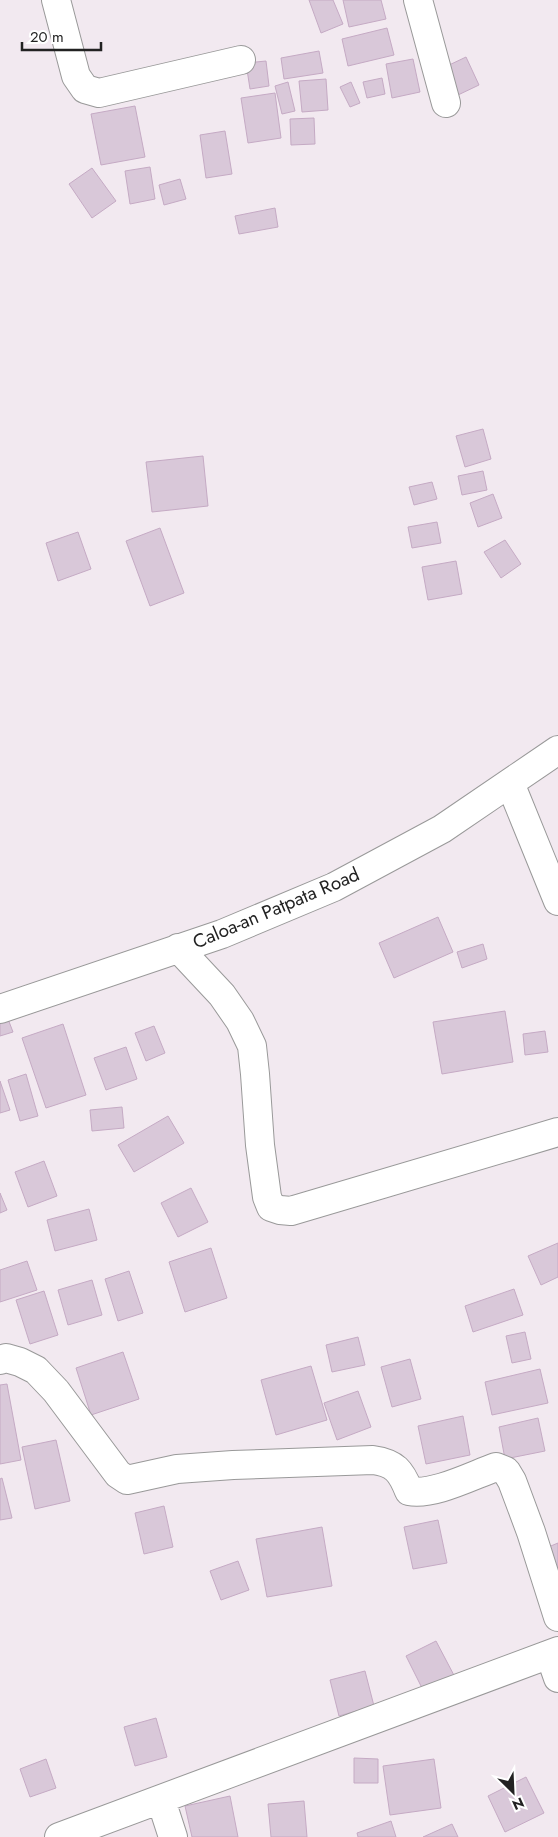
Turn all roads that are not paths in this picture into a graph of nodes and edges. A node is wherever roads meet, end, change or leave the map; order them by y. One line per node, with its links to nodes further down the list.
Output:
1 (56, 0): 3 (street)
2 (418, 0): 4 (street)
3 (240, 60)
4 (446, 104)
5 (558, 750): 6 (street, Caloa-an Patpata Road)
6 (510, 783): 7 (street); 8 (street, Caloa-an Patpata Road)
7 (558, 901)
8 (178, 948): 9 (street, Caloa-an Patpata Road); 10 (street)
9 (0, 1009)
10 (558, 1132)
11 (0, 1360): 12 (street)
12 (558, 1617)
13 (555, 1661): 14 (street)
14 (161, 1800): 15 (street); 16 (street)
15 (59, 1837)
16 (174, 1837)

